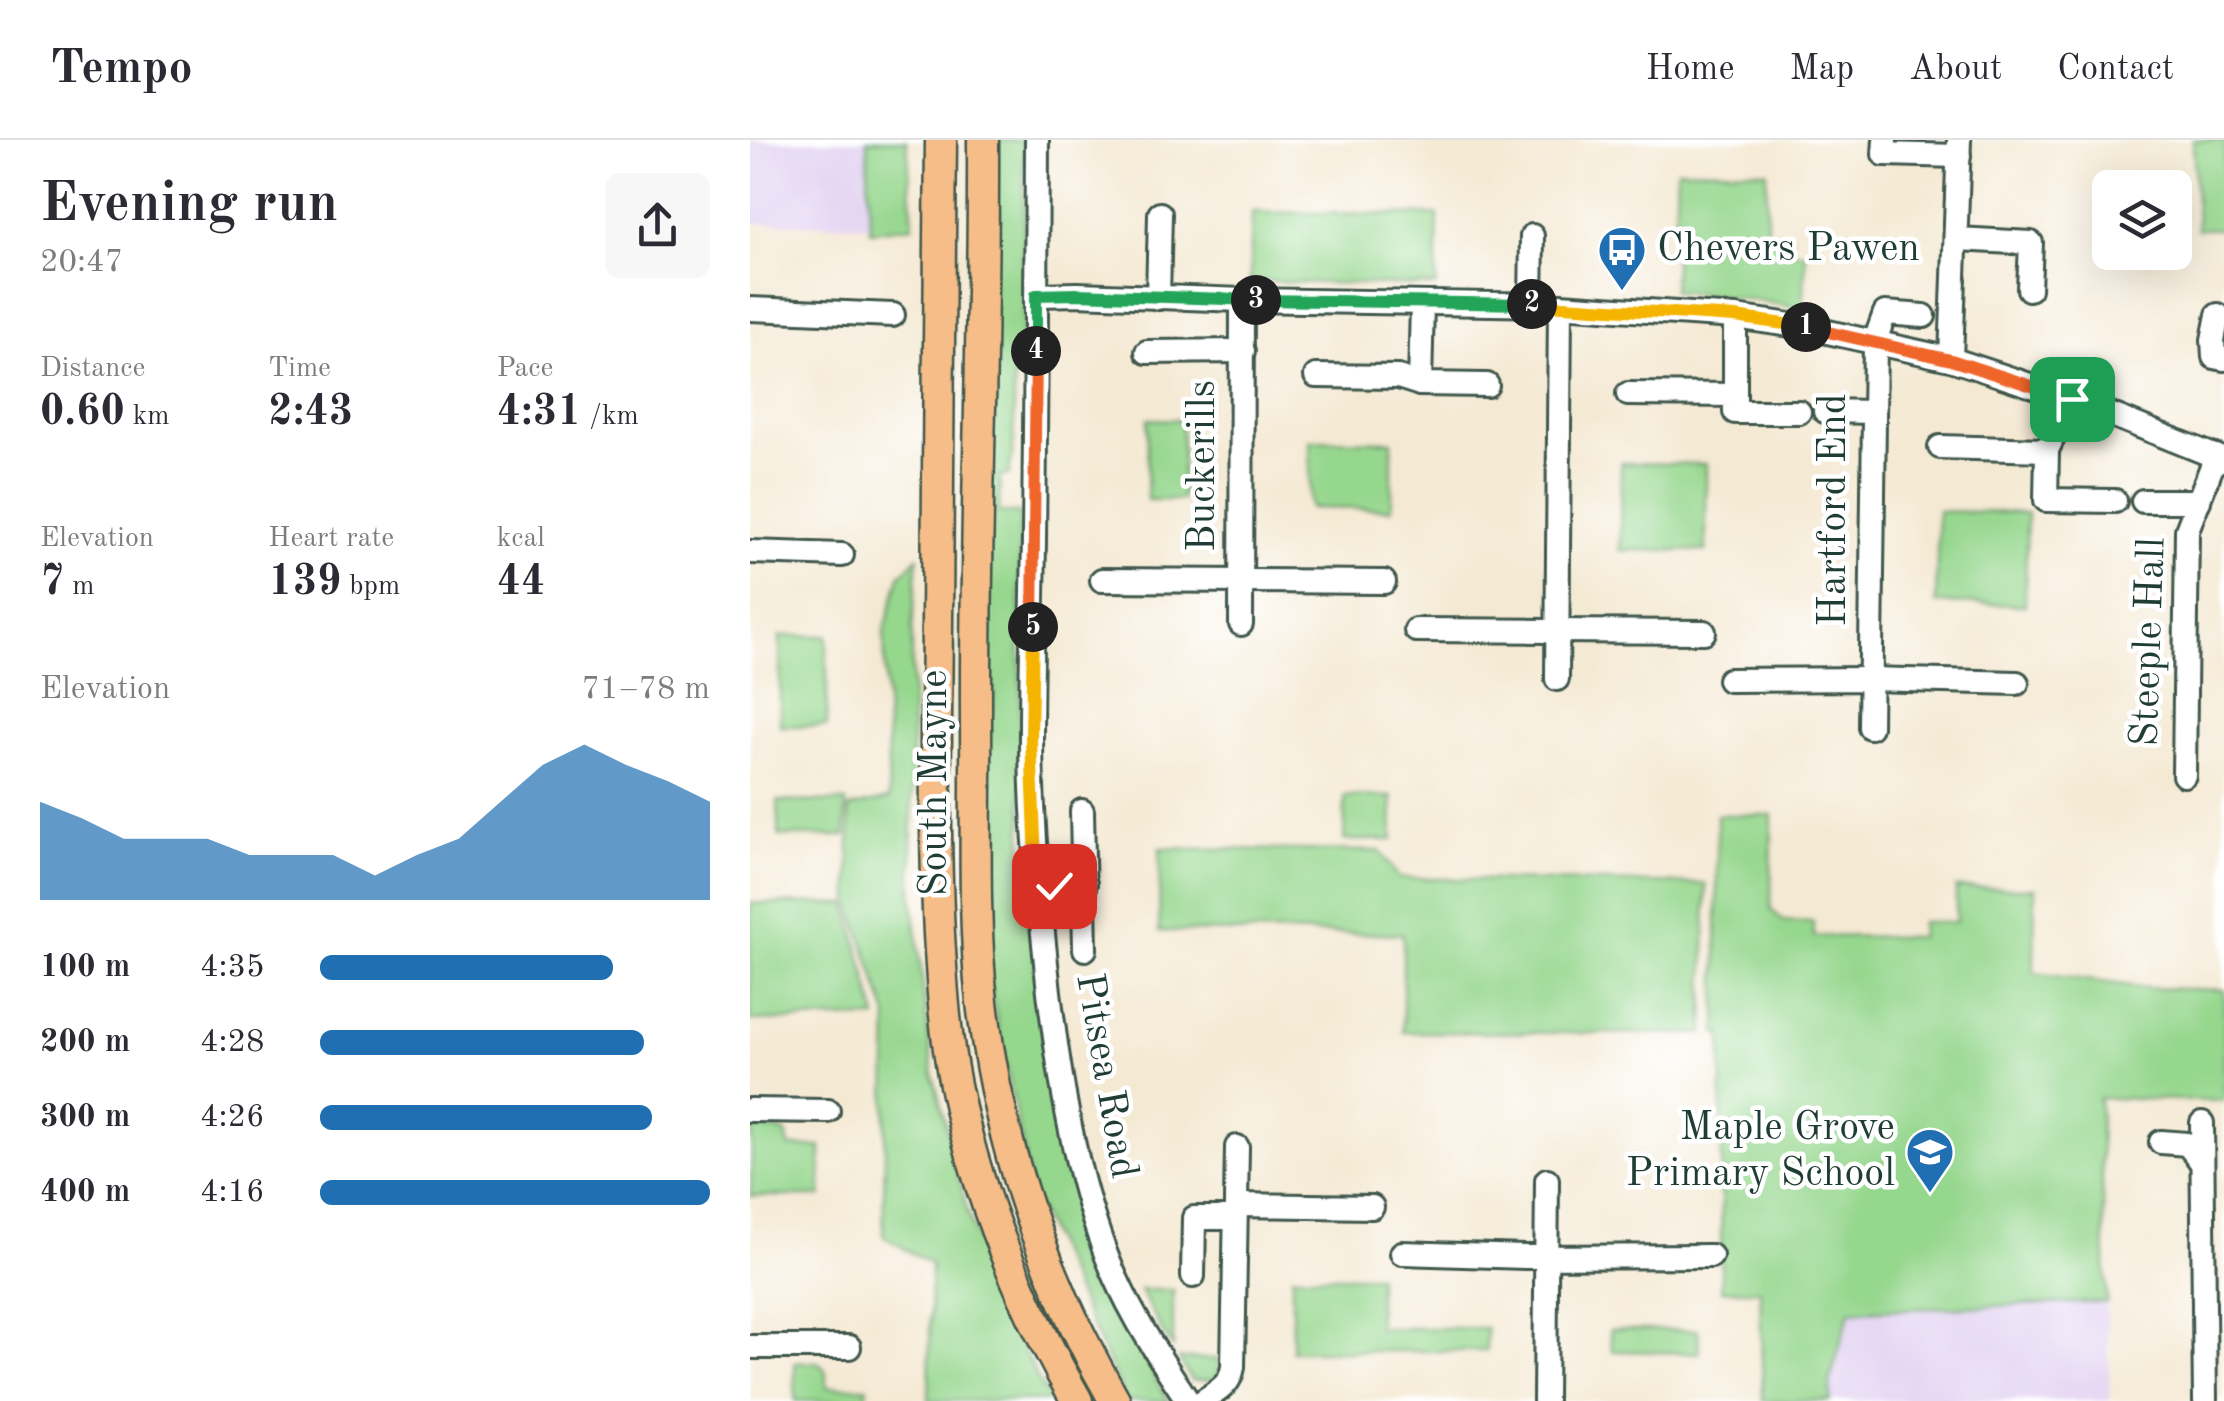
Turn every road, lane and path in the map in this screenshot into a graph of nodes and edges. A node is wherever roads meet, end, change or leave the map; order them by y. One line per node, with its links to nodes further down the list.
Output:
1 (942, 140): 77 (main road, South Mayne)
2 (983, 140): 78 (main road, South Mayne)
3 (1037, 140): 10 (street, Pitsea Road)
4 (1885, 140): 5 (street)
5 (1959, 148): 8 (street)
6 (1160, 214): 11 (street)
7 (1532, 236): 14 (street)
8 (1957, 239): 9 (street); 27 (street)
9 (2029, 289)
10 (1036, 295): 11 (street); 60 (street, Pitsea Road)
11 (1158, 298): 12 (street)
12 (1242, 300): 13 (street); 25 (street, Buckerills)
13 (1422, 303): 14 (street); 29 (street)
14 (1531, 304): 15 (street)
15 (1560, 304): 21 (street); 50 (street)
16 (750, 309): 17 (street)
17 (810, 312): 18 (street); 22 (street)
18 (893, 315)
19 (2218, 315): 26 (street)
20 (1924, 316): 23 (street)
21 (1735, 317): 23 (street); 32 (street)
22 (808, 336)
23 (1874, 341): 27 (street); 36 (street, Hartford End)
24 (1147, 352): 25 (street, Buckerills)
25 (1242, 352): 46 (street, Buckerills)
26 (2224, 359)
27 (1951, 360): 33 (street)
28 (1316, 376): 29 (street)
29 (1420, 384): 30 (street)
30 (1487, 385)
31 (1628, 394): 32 (street)
32 (1735, 395): 35 (street)
33 (2072, 399): 38 (street); 39 (street)
34 (1825, 411): 36 (street)
35 (1799, 412)
36 (1873, 412): 54 (street, Hartford End)
37 (1940, 446): 38 (street)
38 (2048, 450): 40 (street)
39 (2220, 458): 42 (street, Steeple Hall)
40 (2114, 501)
41 (2142, 502): 42 (street)
42 (2199, 502): 57 (street, Steeple Hall)
43 (750, 552): 44 (street)
44 (842, 555)
45 (1102, 580): 46 (street, Buckerills)
46 (1241, 582): 47 (street, Buckerills); 48 (street, Buckerills)
47 (1384, 582)
48 (1241, 624)
49 (1416, 630): 50 (street)
50 (1556, 631): 51 (street); 52 (street)
51 (1704, 632)
52 (1557, 679)
53 (1729, 680): 54 (street, Hartford End)
54 (1870, 680): 55 (street, Hartford End); 56 (street, Hartford End)
55 (2017, 683)
56 (1870, 727)
57 (2184, 774)
58 (1082, 811): 59 (street)
59 (1084, 884): 60 (street); 61 (street)
60 (1037, 888): 79 (street, Pitsea Road)
61 (1085, 950)
62 (750, 1110): 63 (street)
63 (828, 1112)
64 (2202, 1123): 67 (street)
65 (2161, 1142): 67 (street)
66 (1237, 1147): 70 (street)
67 (2202, 1163): 82 (street)
68 (1547, 1180): 72 (street)
69 (1372, 1206): 70 (street)
70 (1236, 1211): 74 (street); 80 (street)
71 (1402, 1254): 72 (street)
72 (1547, 1256): 73 (street); 81 (street)
73 (1711, 1256)
74 (1193, 1276)
75 (750, 1347): 76 (street)
76 (849, 1347)
77 (1077, 1401)
78 (1115, 1401)
79 (1188, 1401)
80 (1202, 1401)
81 (1545, 1401)
82 (2205, 1401)

